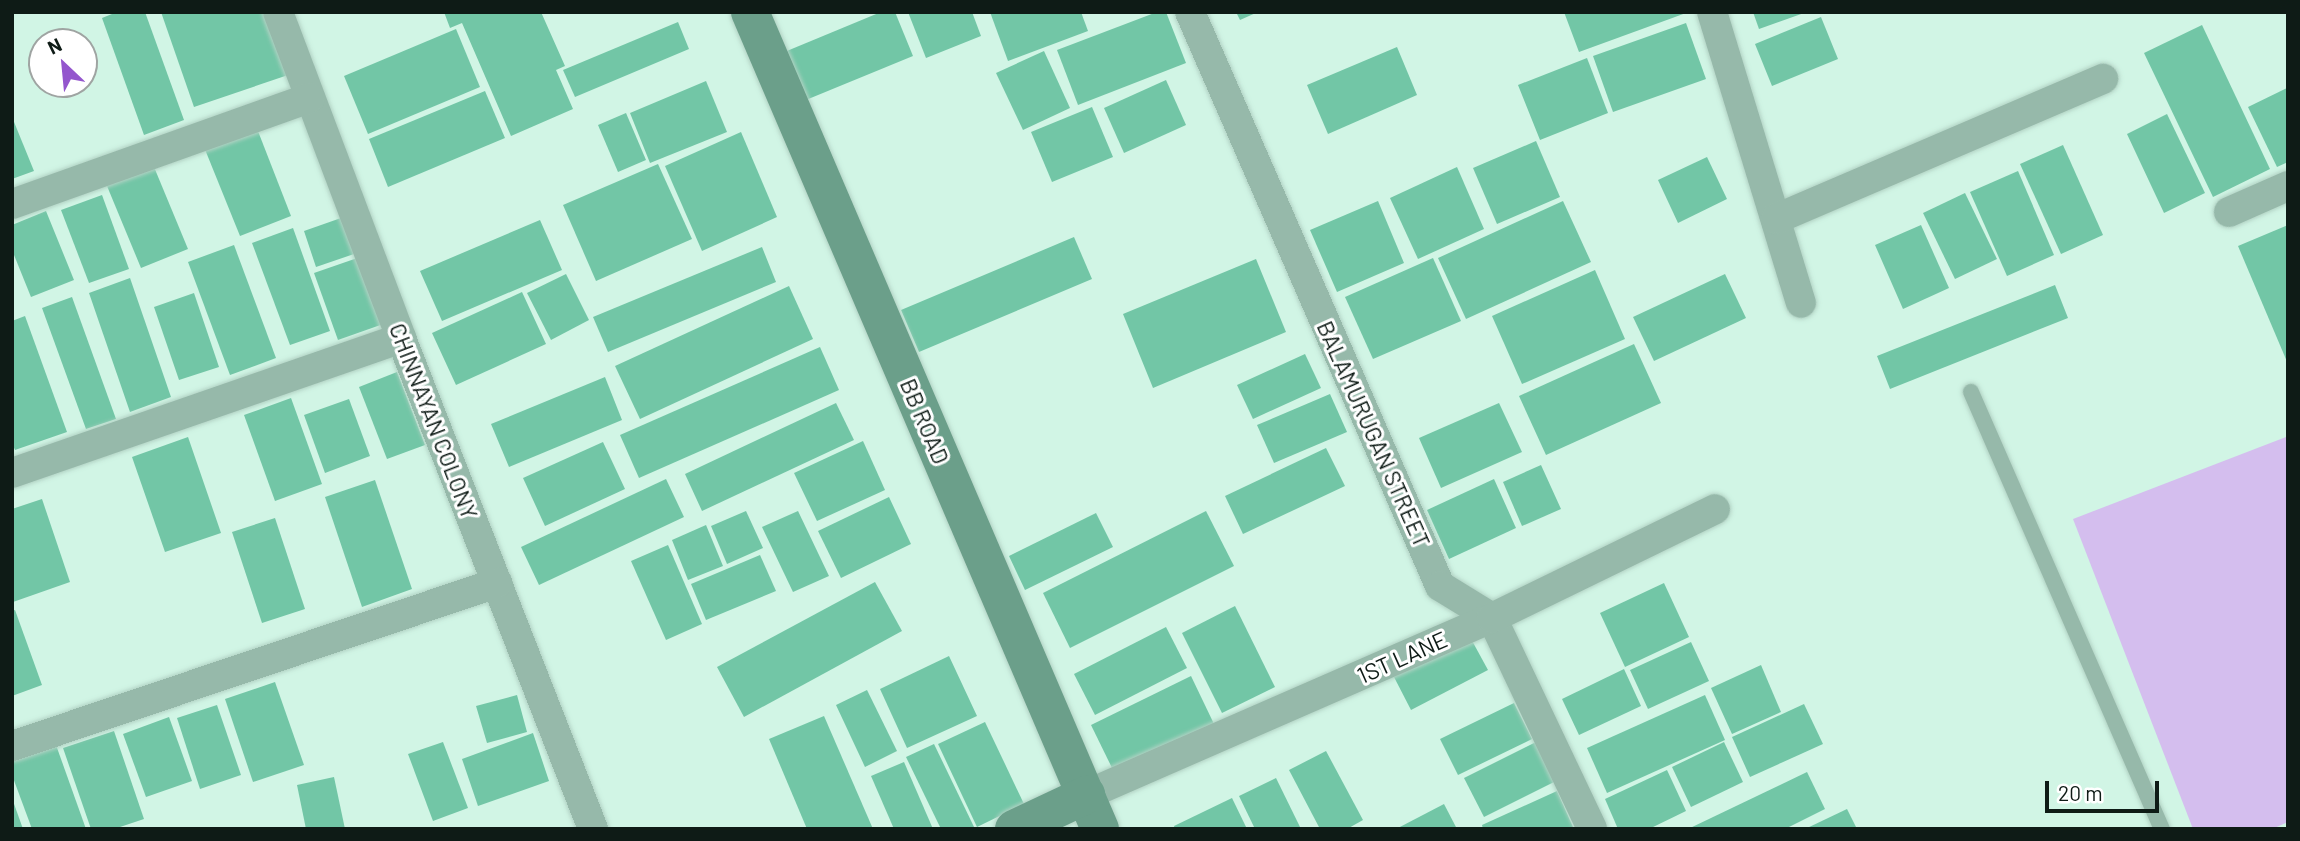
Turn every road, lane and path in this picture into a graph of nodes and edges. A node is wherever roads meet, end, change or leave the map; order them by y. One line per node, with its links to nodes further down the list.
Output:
1 (278, 12): 6 (street, CHINNAYAN COLONY)
2 (750, 12): 19 (street, BB ROAD)
3 (1190, 12): 17 (street, BALAMURUGAN STREET)
4 (1712, 12): 10 (street)
5 (2103, 79): 10 (street)
6 (310, 97): 8 (street); 12 (street, CHINNAYAN COLONY)
7 (2288, 187): 9 (street)
8 (12, 204)
9 (2229, 212)
10 (1776, 219): 11 (street)
11 (1801, 303)
12 (401, 338): 14 (street); 16 (street, CHINNAYAN COLONY)
13 (1971, 392): 23 (lane)
14 (12, 473)
15 (1715, 509): 17 (street, 1ST LANE)
16 (497, 583): 18 (street); 20 (street, CHINNAYAN COLONY)
17 (1492, 618): 19 (street, 1ST LANE); 22 (street)
18 (12, 746)
19 (1093, 812): 21 (street)
20 (593, 829)
21 (1014, 829)
22 (1592, 829)
23 (2162, 829)

